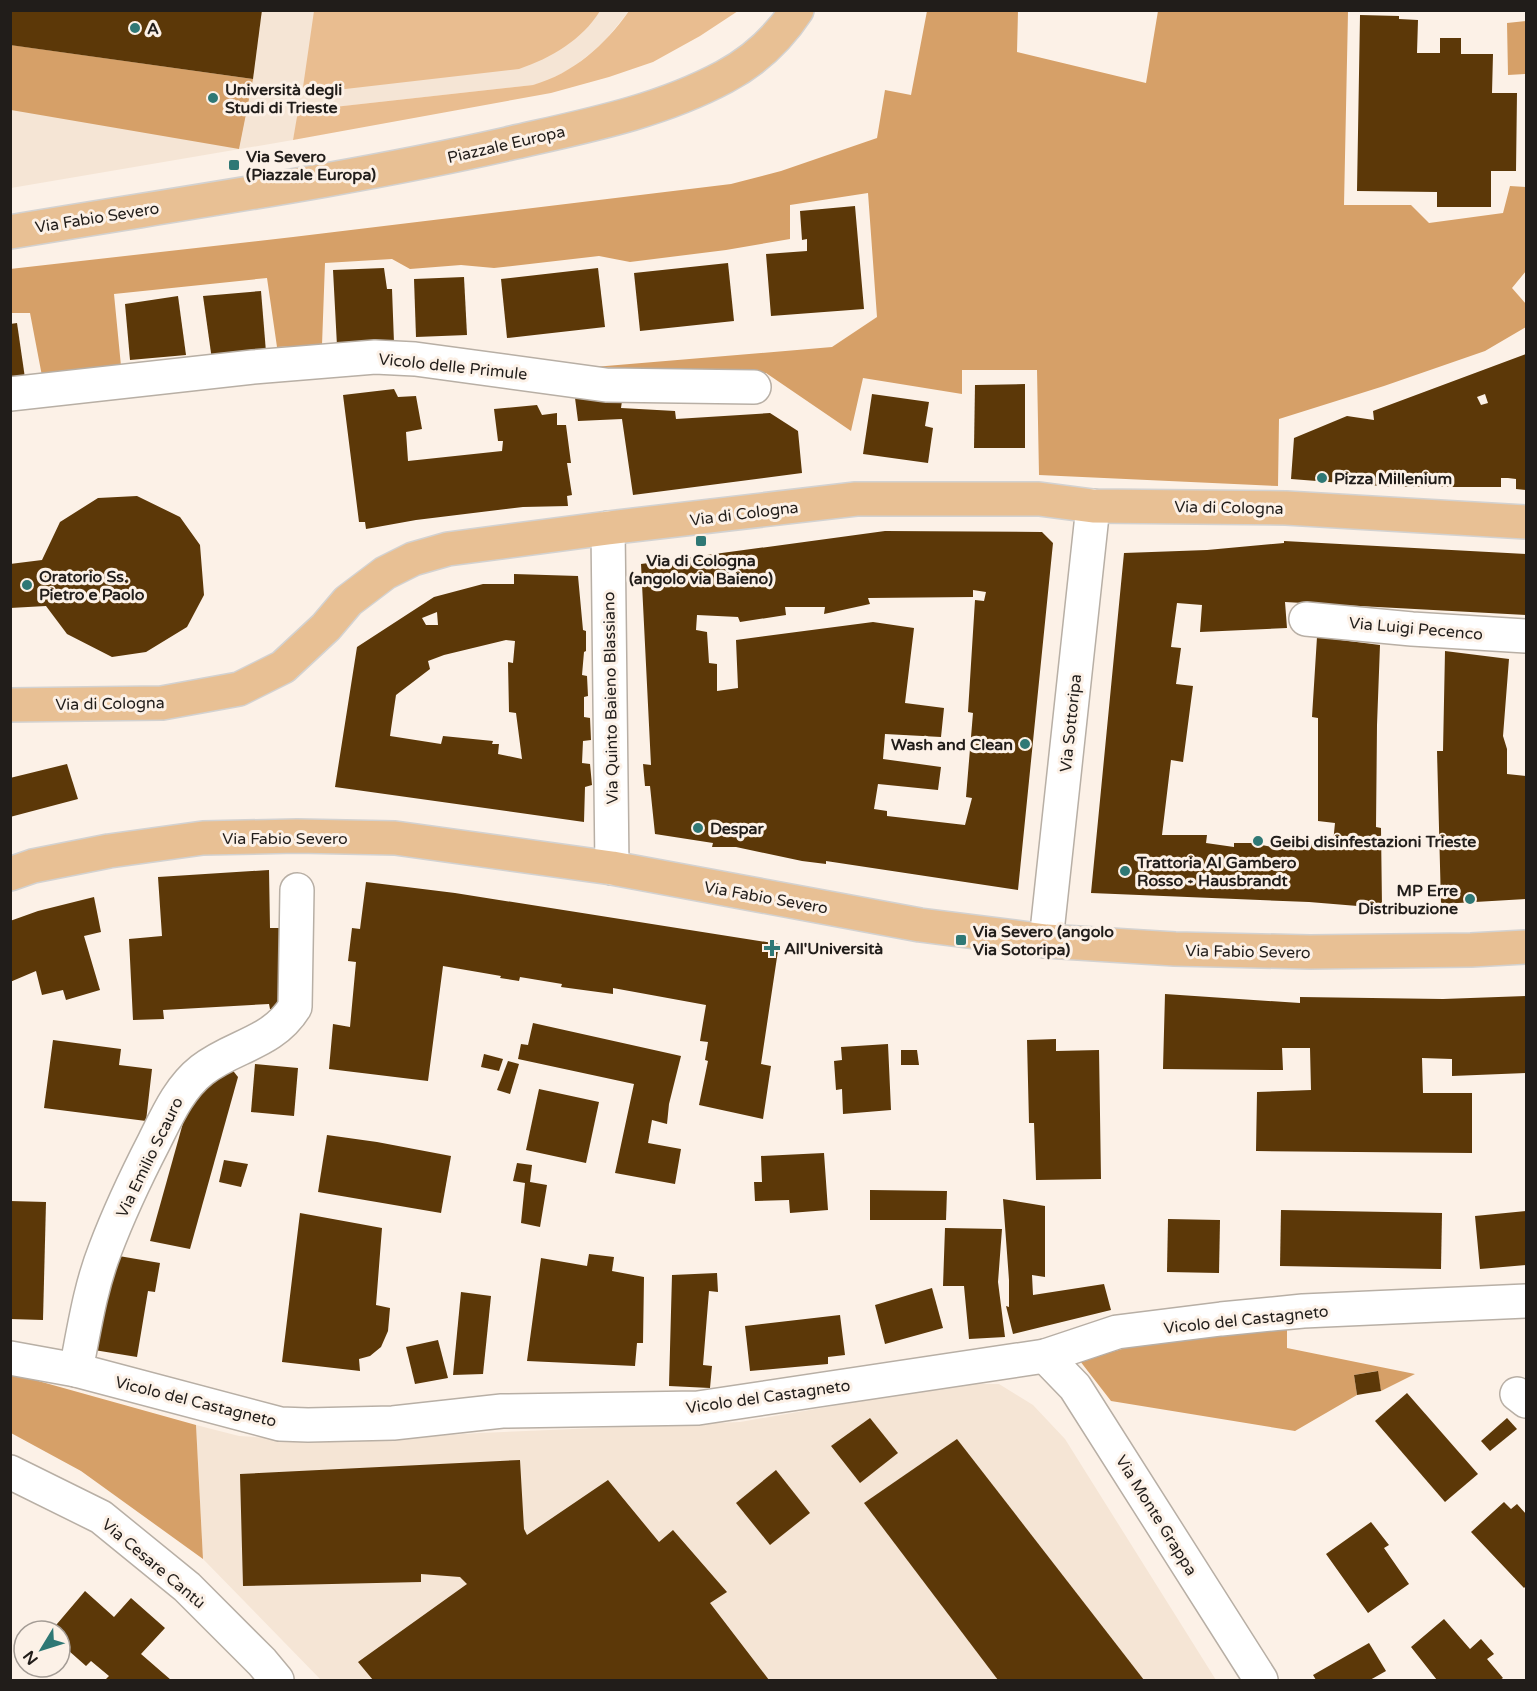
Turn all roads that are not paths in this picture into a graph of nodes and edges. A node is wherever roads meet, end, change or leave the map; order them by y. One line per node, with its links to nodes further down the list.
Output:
1 (797, 10): 2 (main road, Piazzale Europa)
2 (183, 203): 3 (main road, Via Fabio Severo)
3 (10, 232)
4 (754, 387): 5 (street, Vicolo delle Primule)
5 (10, 394)
6 (1093, 506): 7 (main road, Via di Cologna); 8 (main road, Via di Cologna); 15 (street, Via Sottoripa)
7 (1527, 522)
8 (608, 528): 11 (main road, Via di Cologna); 12 (street, Via Quinto Baieno Blassiano)
9 (1306, 618): 10 (street, Via Luigi Pecenco)
10 (1527, 636)
11 (10, 705)
12 (612, 868): 13 (main road, Via Fabio Severo); 15 (main road, Via Fabio Severo)
13 (10, 874)
14 (297, 890): 20 (street, Via Emilio Scauro)
15 (1046, 941): 16 (main road, Via Fabio Severo)
16 (1527, 947)
17 (1527, 1301): 18 (street, Vicolo del Castagneto)
18 (1046, 1356): 20 (street, Vicolo del Castagneto); 23 (street, Via Monte Grappa)
19 (10, 1358): 20 (street, Vicolo del Castagneto)
20 (76, 1370)
21 (10, 1472): 22 (street, Via Cesare Cantù)
22 (277, 1680)
23 (1261, 1680)

